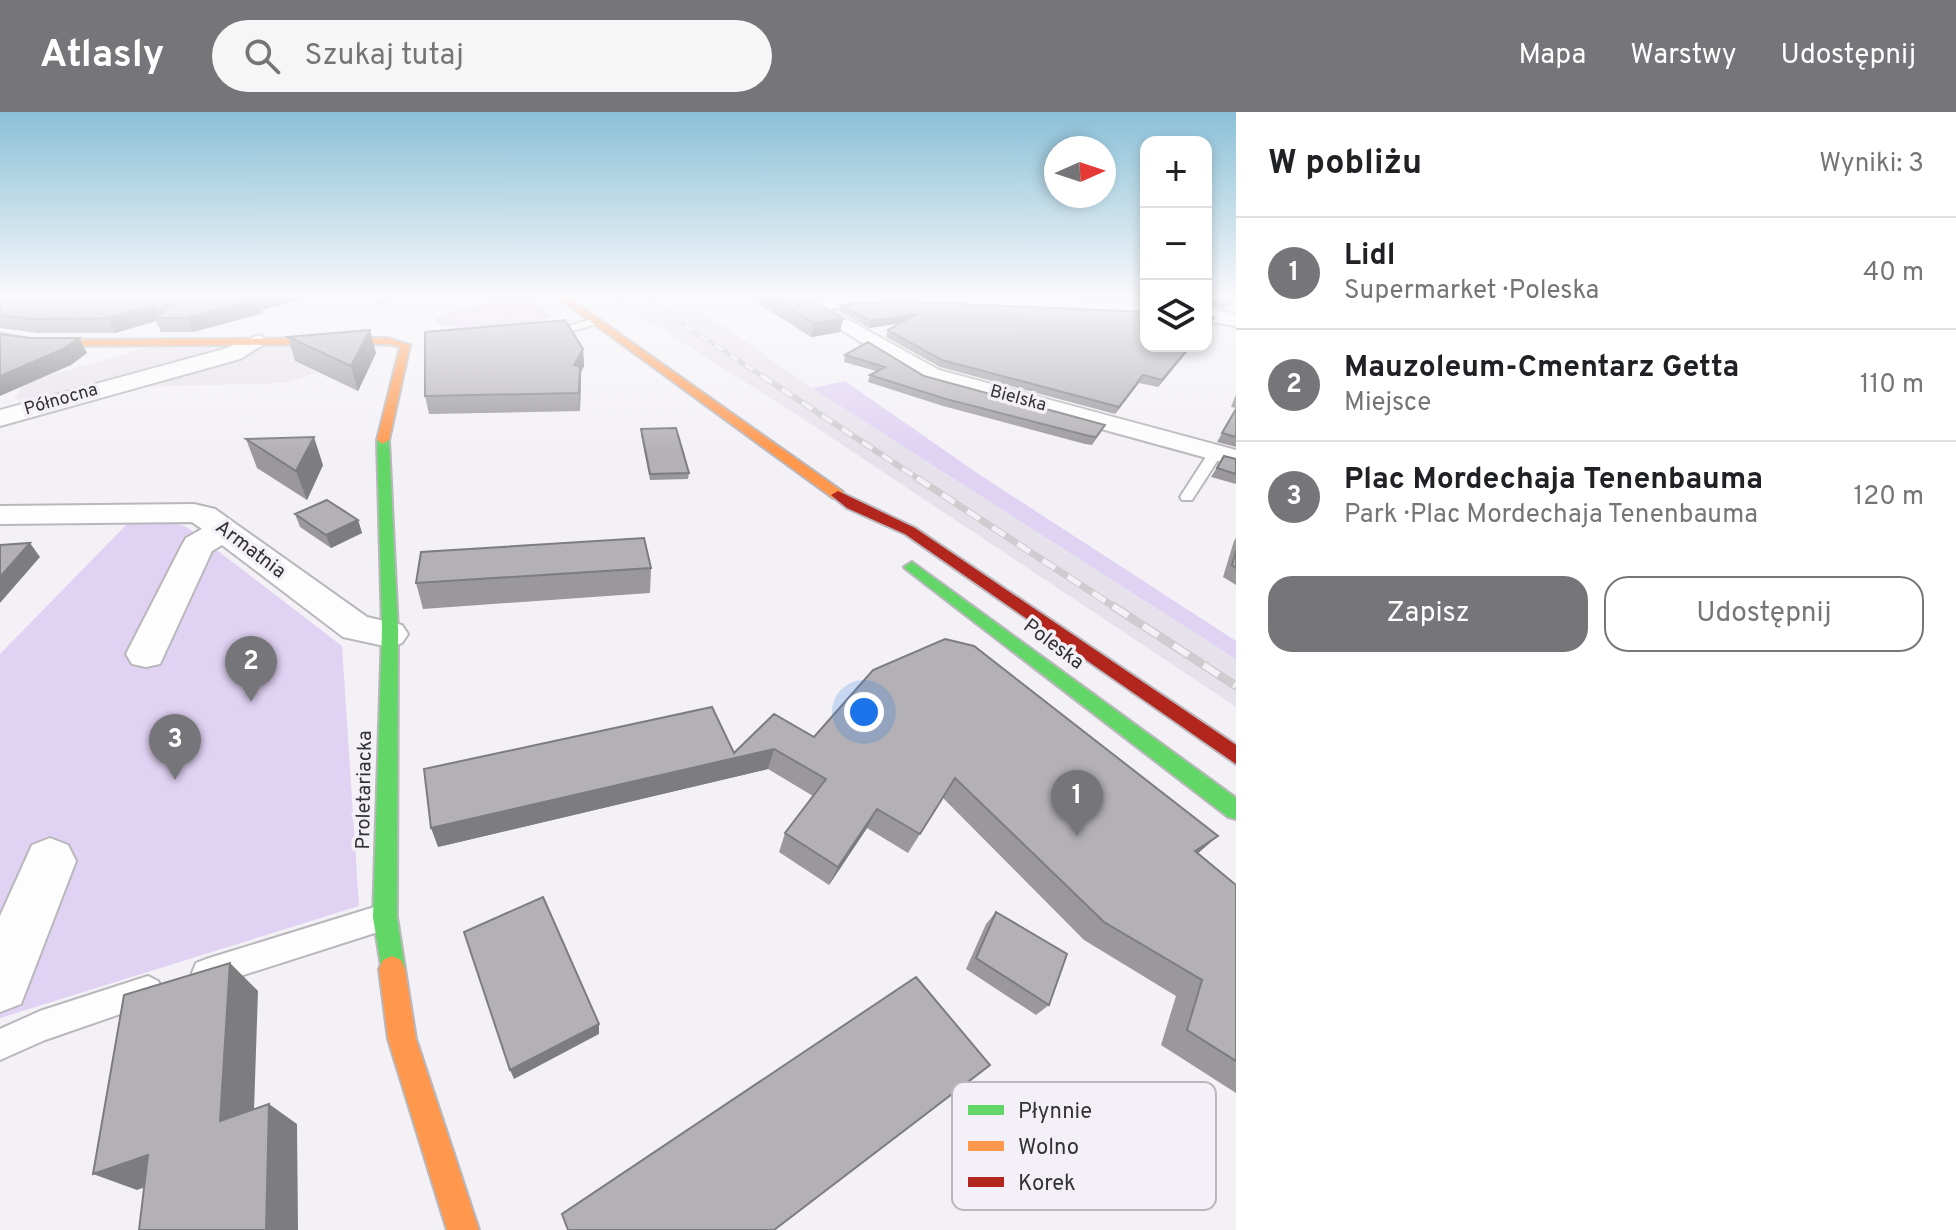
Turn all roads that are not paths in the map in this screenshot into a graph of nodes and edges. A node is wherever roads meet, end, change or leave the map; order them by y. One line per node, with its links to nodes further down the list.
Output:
1 (244, 348): 5 (street, Północna)
2 (405, 348): 13 (street, Proletariacka)
3 (633, 348): 8 (street, Poleska)
4 (884, 348): 6 (street, Bielska)
5 (0, 418)
6 (1226, 455): 7 (lane)
7 (1187, 497)
8 (852, 505): 10 (street, Poleska); 15 (street, Poleska)
9 (0, 515): 11 (street, Armatnia)
10 (871, 530)
11 (223, 531): 13 (street, Armatnia); 14 (street)
12 (892, 552): 17 (street, Poleska)
13 (389, 634): 20 (street, Proletariacka)
14 (146, 654)
15 (1236, 756)
16 (1236, 770): 17 (street)
17 (1205, 786): 18 (street, Poleska)
18 (1236, 810)
19 (50, 861): 21 (street)
20 (385, 917): 22 (lane); 23 (street, Proletariacka)
21 (0, 983)
22 (0, 1045)
23 (463, 1230)

